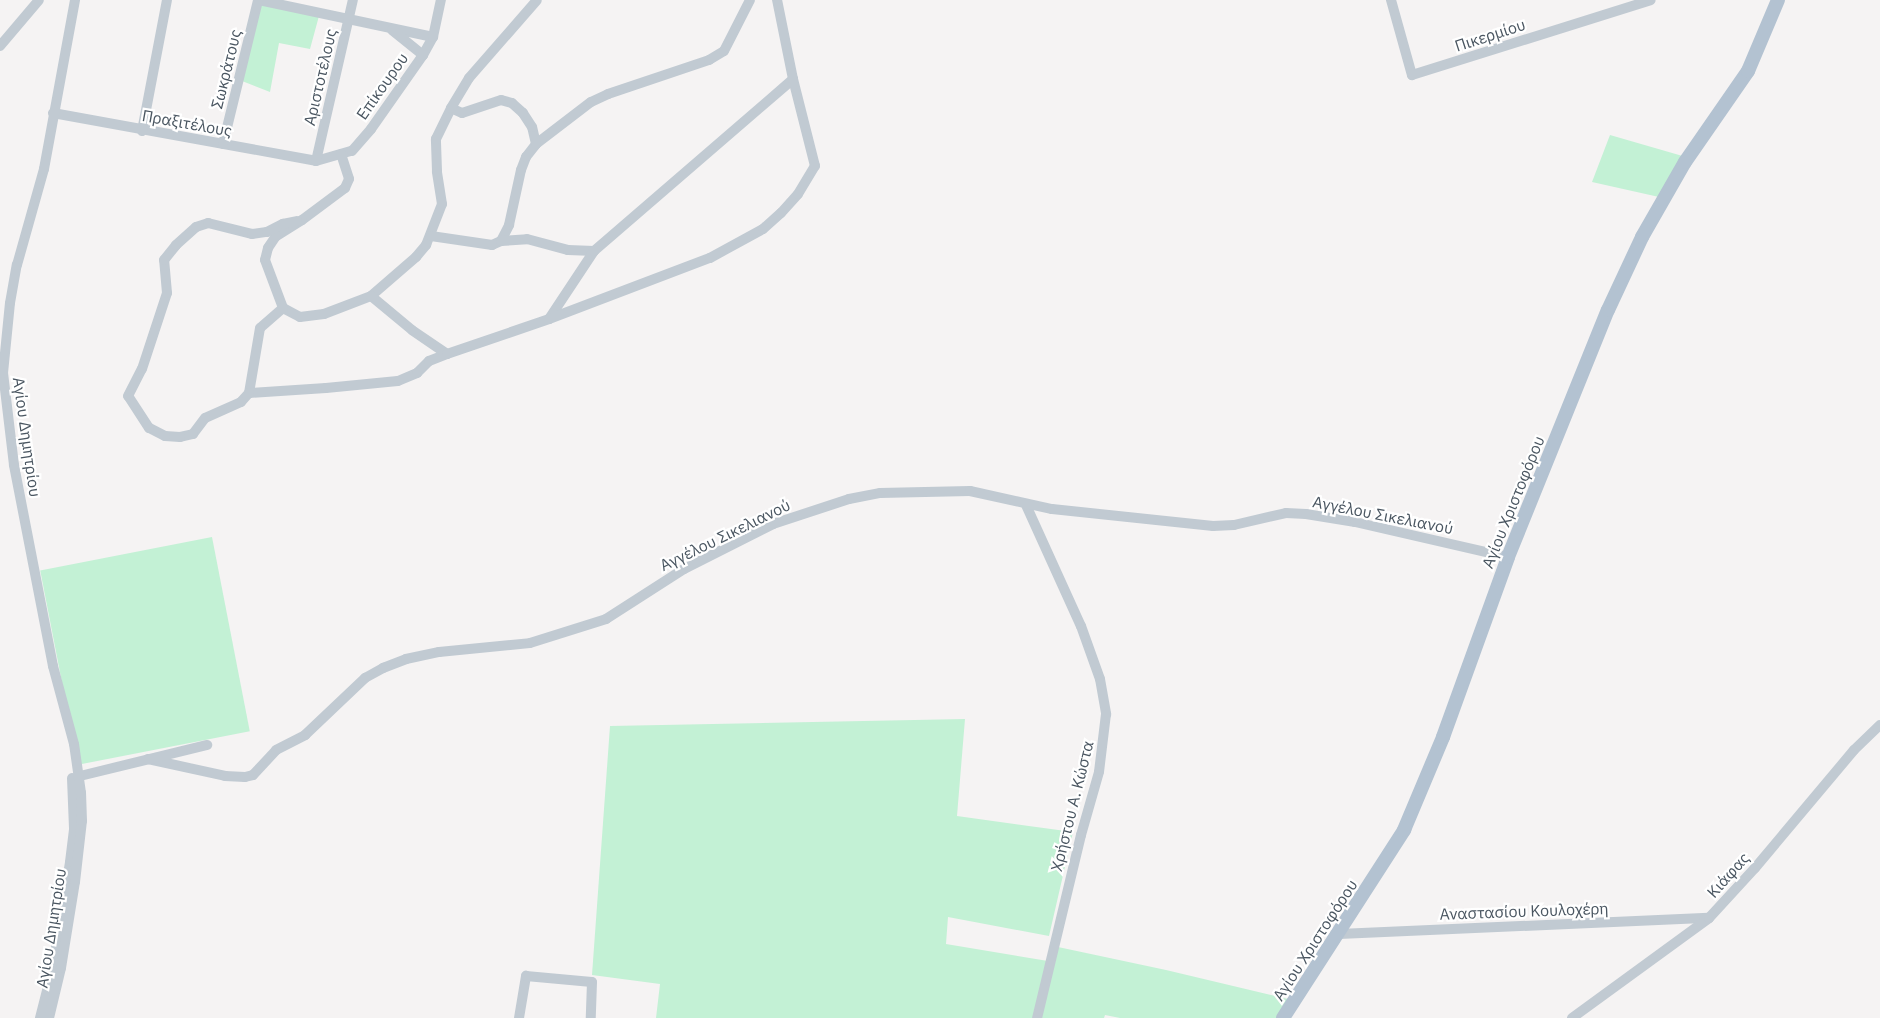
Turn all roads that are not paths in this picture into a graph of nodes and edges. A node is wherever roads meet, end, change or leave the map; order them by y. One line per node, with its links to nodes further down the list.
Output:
1 (39, 0): 17 (street)
2 (75, 0): 21 (street, Αγίου Δημητρίου)
3 (167, 0): 22 (street)
4 (258, 0): 14 (street); 23 (street, Σωκράτους)
5 (353, 0): 14 (street, Αριστοτέλους)
6 (441, 0): 16 (street, Επίκουρου)
7 (537, 0): 20 (street)
8 (750, 0): 24 (street)
9 (777, 0): 19 (street)
10 (1391, 0): 13 (street, Πικερμίου)
11 (1651, 0): 13 (street, Πικερμίου)
12 (1778, 0): 37 (main road, Αγίου Χριστοφόρου)
13 (1623, 4)
14 (349, 20): 15 (street); 26 (street, Αριστοτέλους)
15 (392, 30): 16 (street); 18 (street)
16 (433, 37): 18 (street, Επίκουρου)
17 (0, 46)
18 (423, 55): 25 (street, Επίκουρου)
19 (793, 79): 30 (street); 33 (street)
20 (452, 108): 24 (street); 28 (street)
21 (53, 114): 22 (street, Πραξιτέλους); 38 (street, Αγίου Δημητρίου)
22 (142, 131): 23 (street, Πραξιτέλους)
23 (223, 144): 26 (street, Πραξιτέλους)
24 (536, 144): 29 (street)
25 (341, 154): 26 (street, Επίκουρου); 27 (street)
26 (316, 161)
27 (302, 220): 32 (street); 35 (street)
28 (431, 236): 29 (street); 31 (street)
29 (501, 241): 30 (street)
30 (594, 251): 33 (street)
31 (371, 296): 32 (street); 34 (street)
32 (283, 308): 35 (street)
33 (549, 319): 34 (street)
34 (447, 354): 35 (street)
35 (249, 393)
36 (1026, 505): 37 (street, Αγγέλου Σικελιανού); 41 (street, Αγγέλου Σικελιανού); 49 (street, Χρήστου Α. Κώστα)
37 (1508, 557): 44 (main road, Αγίου Χριστοφόρου)
38 (53, 666): 42 (street, Αγίου Δημητρίου); 45 (street, Αγίου Δημητρίου)
39 (1880, 725): 43 (street, Κιάφας)
40 (207, 745): 41 (street, Αγγέλου Σικελιανού)
41 (148, 759): 42 (street, Αγγέλου Σικελιανού)
42 (80, 776): 46 (street, Αγίου Δημητρίου)
43 (1709, 918): 44 (street, Αναστασίου Κουλοχέρη); 51 (street, Κιάφας)
44 (1339, 934): 50 (main road, Αγίου Χριστοφόρου)
45 (40, 1018)
46 (50, 1018)
47 (519, 1018): 48 (street)
48 (591, 1018)
49 (1037, 1018)
50 (1283, 1018)
51 (1572, 1018)

